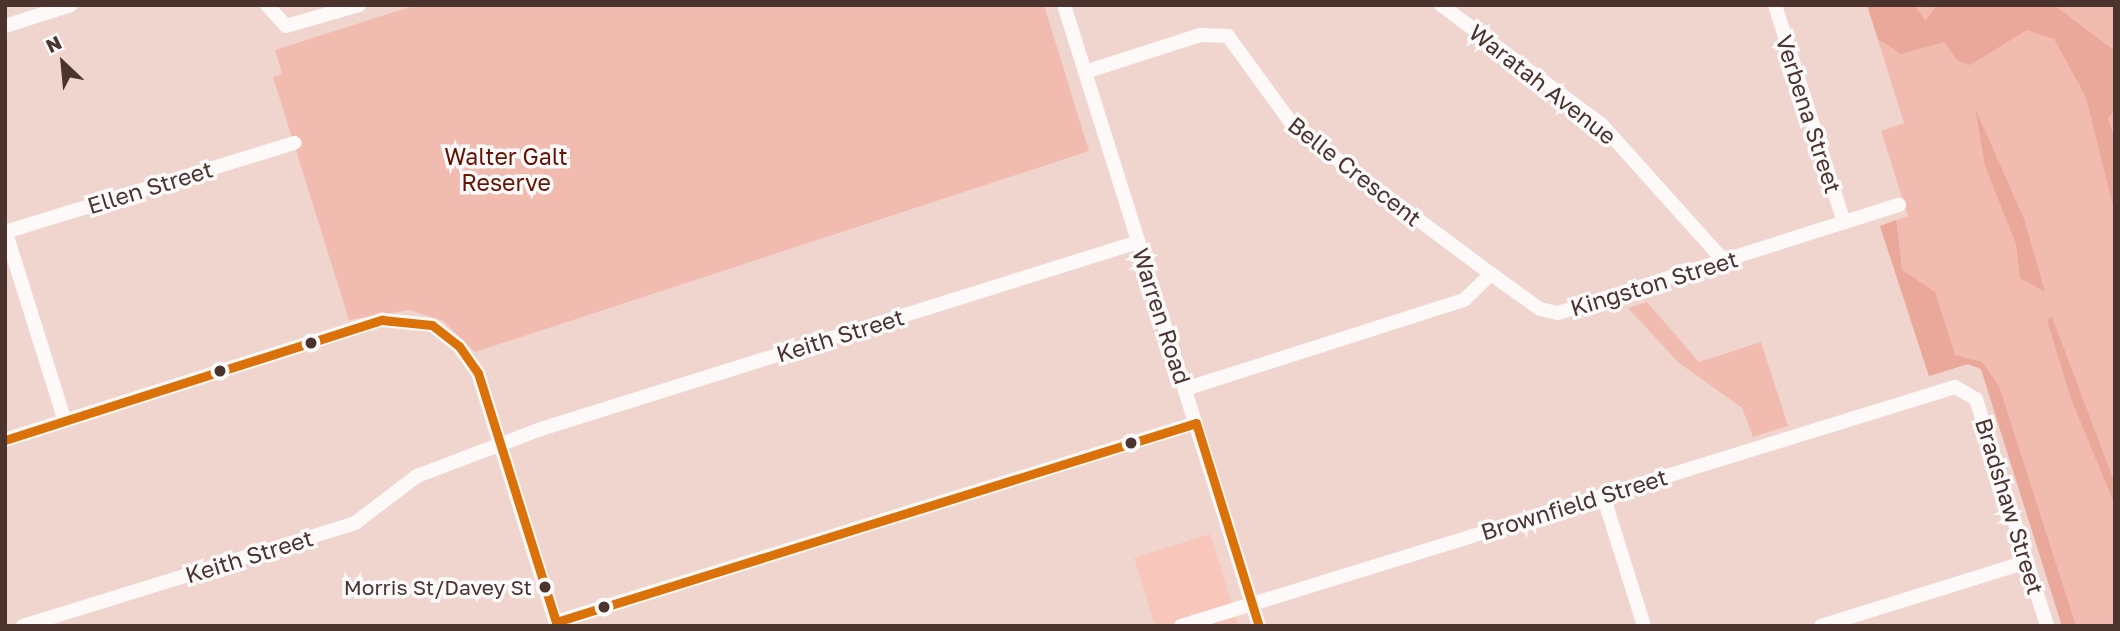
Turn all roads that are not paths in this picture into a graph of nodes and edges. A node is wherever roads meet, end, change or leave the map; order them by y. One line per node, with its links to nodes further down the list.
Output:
1 (71, 5): 7 (street)
2 (267, 5): 3 (street)
3 (359, 5)
4 (1064, 5): 8 (street, Warren Road)
5 (1441, 5): 14 (street, Waratah Avenue)
6 (1775, 5): 11 (street, Verbena Street)
7 (5, 26)
8 (1085, 72): 13 (street, Warren Road); 15 (street, Belle Crescent)
9 (295, 142): 12 (street, Ellen Street)
10 (1899, 205): 11 (street, Kingston Street)
11 (1844, 222): 14 (street, Kingston Street)
12 (5, 231): 18 (street)
13 (1138, 242): 16 (street, Warren Road); 21 (street, Keith Street)
14 (1724, 261): 15 (street, Kingston Street)
15 (1491, 274): 16 (street)
16 (1185, 388): 19 (street, Warren Road)
17 (1967, 389): 22 (street, Brownfield Street); 23 (street, Bradshaw Street)
18 (65, 421): 20 (street); 21 (street)
19 (1196, 423): 24 (street, Warren Road); 25 (street)
20 (5, 440)
21 (500, 445): 25 (street); 26 (street, Keith Street)
22 (1603, 495): 24 (street, Brownfield Street); 29 (street)
23 (2027, 562): 30 (street); 31 (street, Bradshaw Street)
24 (1252, 603): 27 (street, Brownfield Street); 28 (street, Warren Road)
25 (556, 624)
26 (23, 626)
27 (1181, 626)
28 (1259, 626)
29 (1644, 626)
30 (1821, 626)
31 (2047, 626)

